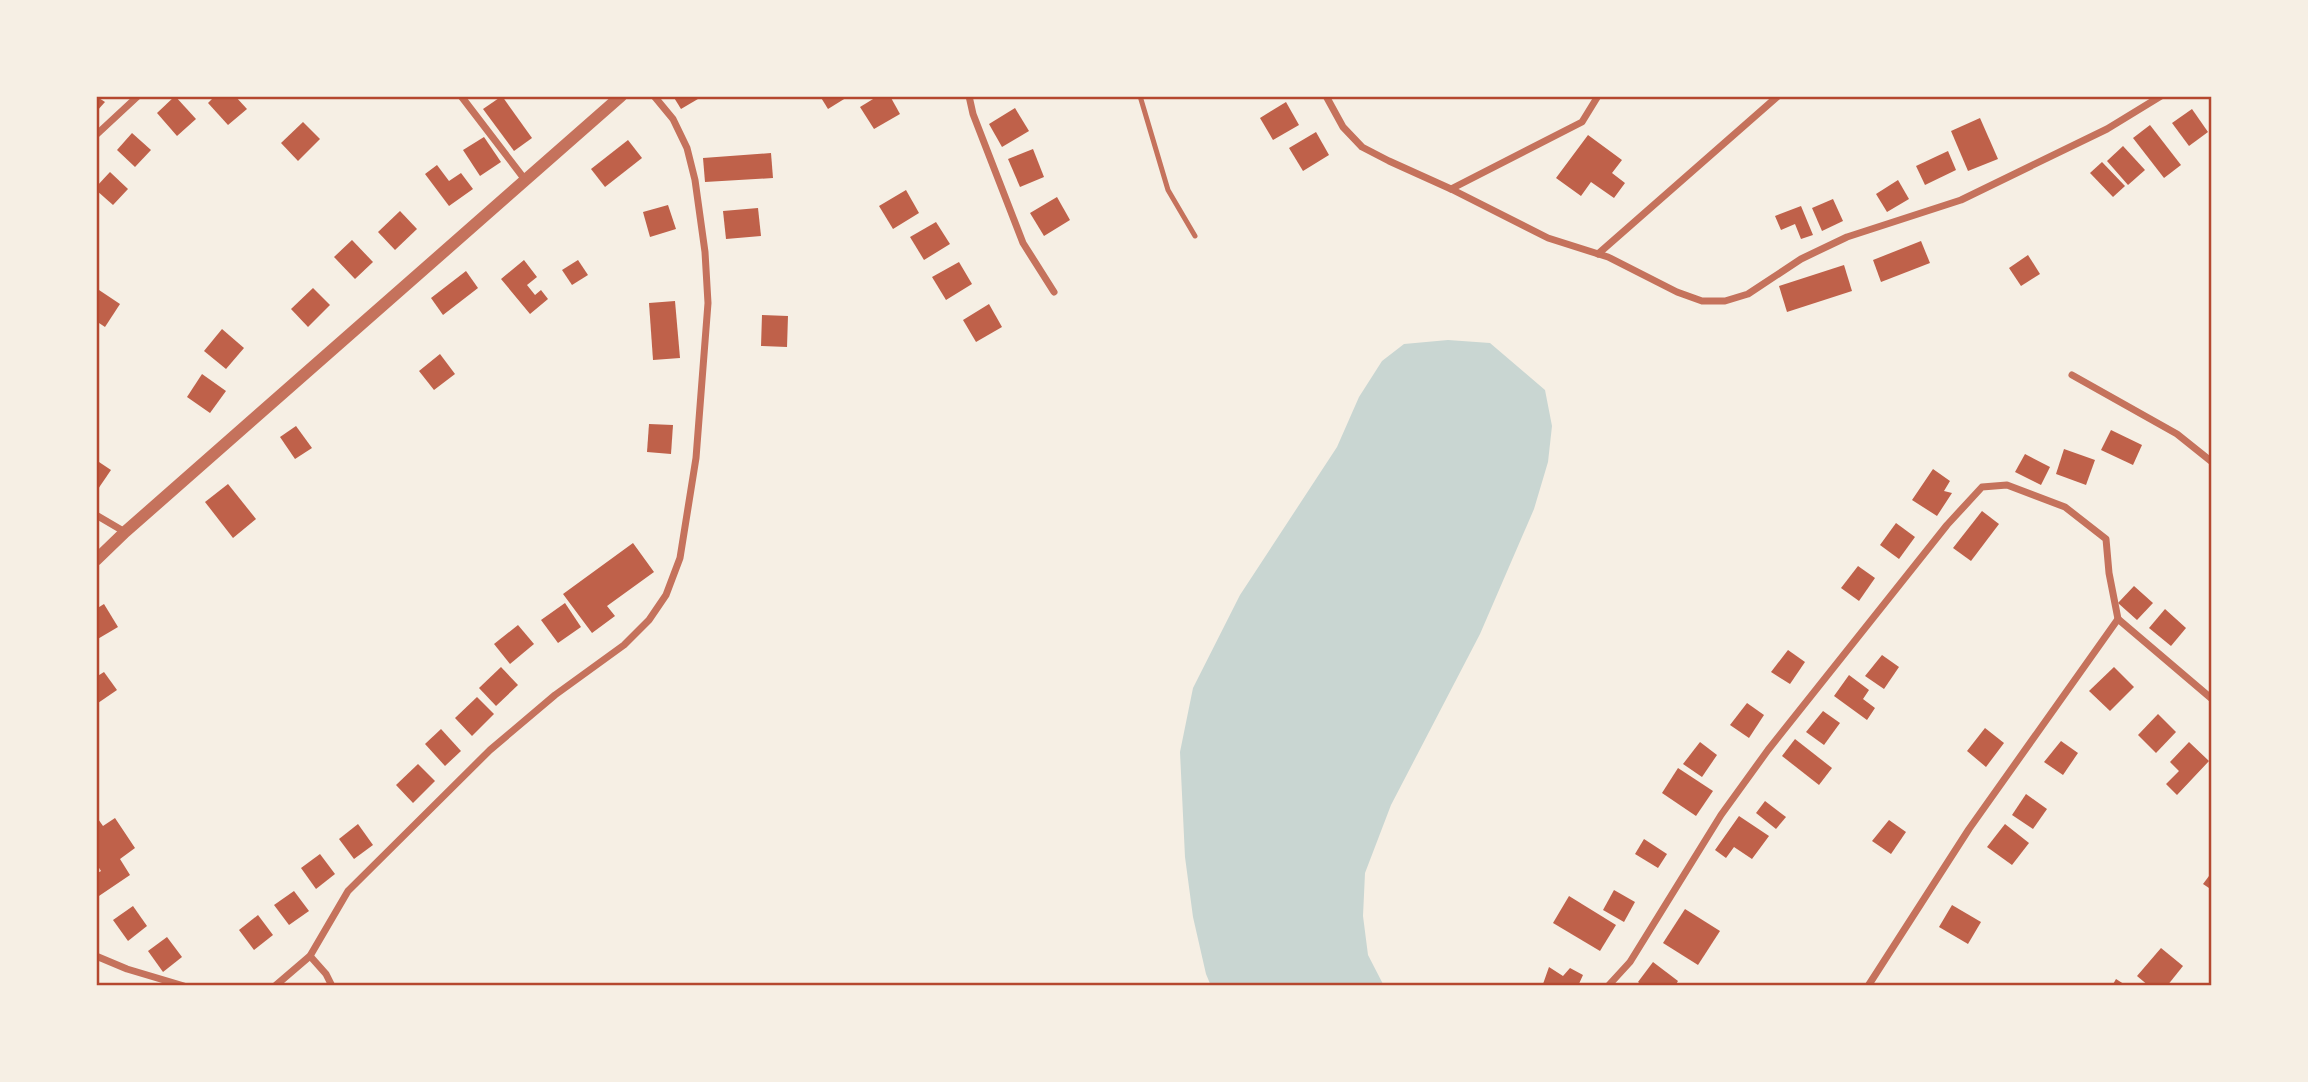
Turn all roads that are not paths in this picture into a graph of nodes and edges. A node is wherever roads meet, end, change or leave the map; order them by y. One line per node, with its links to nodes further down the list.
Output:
1 (138, 96): 11 (street)
2 (461, 96): 12 (street)
3 (621, 96): 12 (street)
4 (654, 96): 25 (street)
5 (969, 96): 16 (street)
6 (1140, 96): 14 (lane)
7 (1326, 96): 13 (street)
8 (1598, 96): 13 (street)
9 (1778, 96): 15 (street)
10 (2161, 96): 15 (street)
11 (96, 135)
12 (526, 181): 20 (street)
13 (1451, 189): 15 (street)
14 (1195, 236)
15 (1598, 254)
16 (1054, 292)
17 (2072, 374): 18 (street)
18 (2212, 462)
19 (96, 515): 20 (street)
20 (125, 532): 21 (street)
21 (96, 560)
22 (2118, 619): 23 (street); 29 (street); 30 (street)
23 (2212, 699)
24 (96, 956): 26 (street)
25 (310, 957): 27 (street); 28 (street)
26 (184, 986)
27 (275, 986)
28 (332, 986)
29 (1608, 986)
30 (1868, 986)

